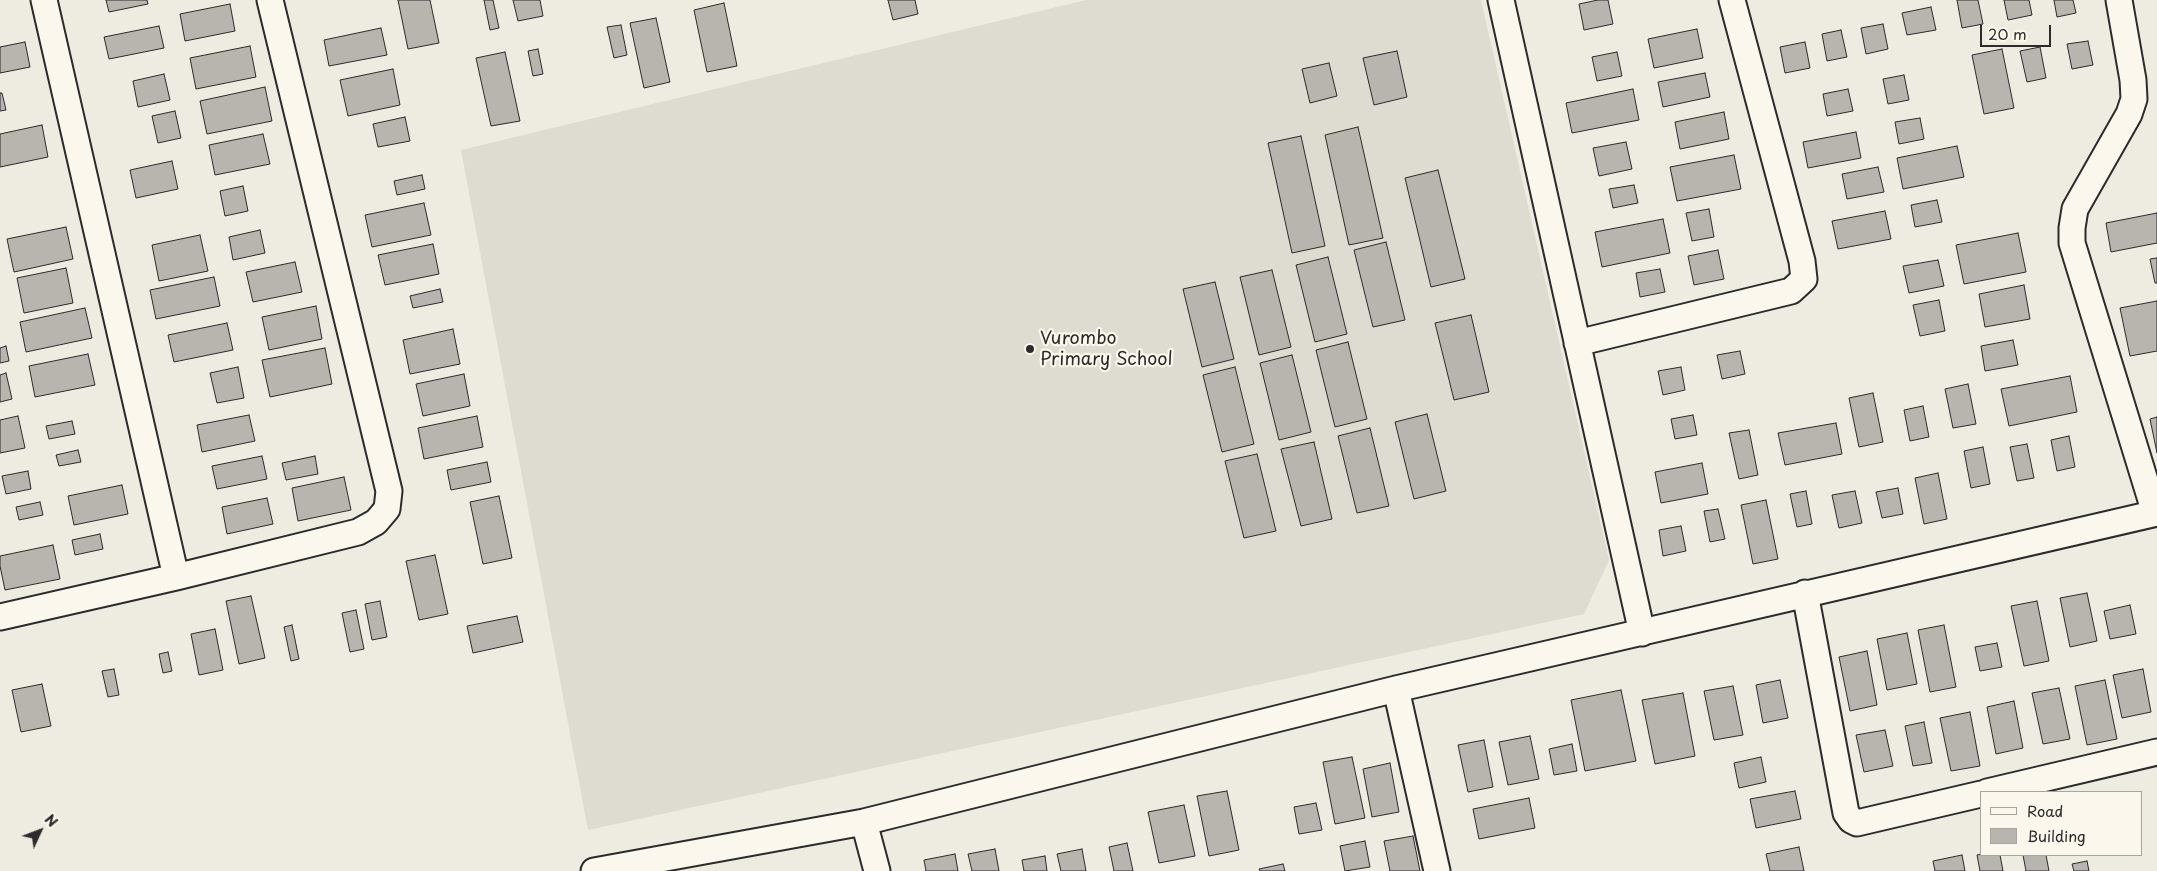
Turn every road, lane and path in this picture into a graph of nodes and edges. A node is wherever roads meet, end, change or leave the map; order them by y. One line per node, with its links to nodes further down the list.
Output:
1 (44, 0): 8 (street)
2 (270, 0): 8 (street)
3 (1501, 0): 6 (street)
4 (1732, 0): 6 (street)
5 (2119, 0): 7 (street)
6 (1577, 343): 11 (street)
7 (2156, 513): 9 (street)
8 (176, 577): 10 (street)
9 (1805, 593): 11 (street); 15 (street)
10 (0, 617)
11 (1642, 633): 12 (street)
12 (1396, 689): 16 (street); 19 (street)
13 (2157, 752): 14 (street)
14 (1990, 791)
15 (1980, 794)
16 (864, 822): 17 (street); 18 (street)
17 (594, 871)
18 (877, 871)
19 (1437, 871)

